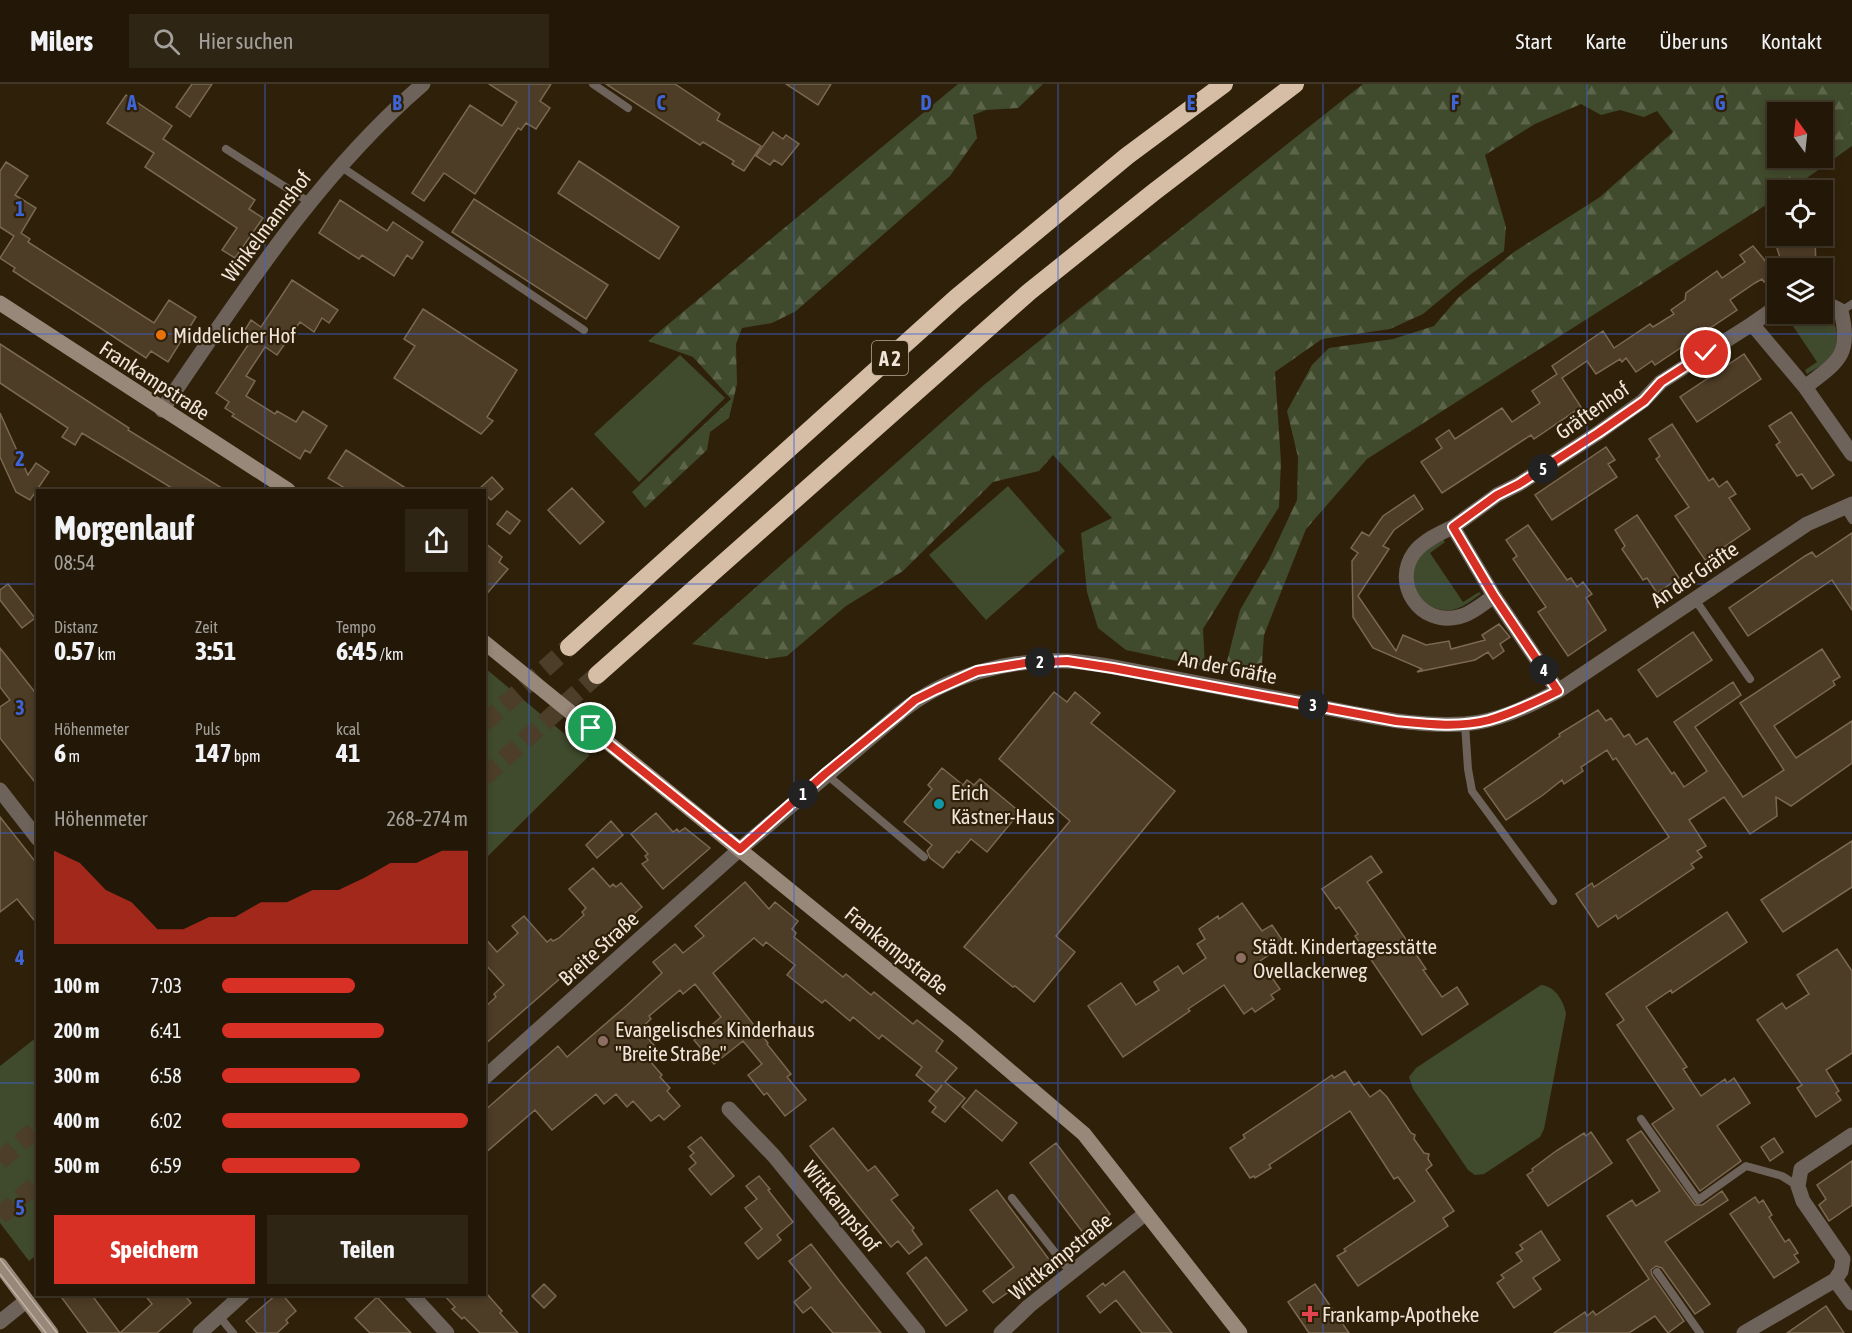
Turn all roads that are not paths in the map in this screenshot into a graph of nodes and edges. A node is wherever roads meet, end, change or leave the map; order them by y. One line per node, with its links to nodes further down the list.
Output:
1 (423, 84): 7 (street, Winkelmannshof)
2 (593, 84): 5 (lane)
3 (1224, 84): 23 (highway, A 2)
4 (1295, 84): 24 (highway, A 2)
5 (628, 108)
6 (226, 149): 8 (lane)
7 (339, 165): 8 (street, Winkelmannshof); 13 (lane)
8 (309, 202): 15 (street, Winkelmannshof)
9 (0, 303): 15 (street, Frankampstraße)
10 (1847, 308): 14 (street)
11 (1767, 314): 12 (street, Gräftenhof)
12 (1752, 324): 14 (street); 19 (street, Gräftenhof)
13 (584, 330)
14 (1805, 387): 16 (street)
15 (162, 410): 17 (street, Frankampstraße)
16 (1852, 454)
17 (286, 489)
18 (1849, 511): 21 (street, An der Gräfte)
19 (1453, 527): 20 (street); 20 (street, Gräftenhof)
20 (1494, 596): 26 (street)
21 (1694, 598): 25 (lane); 26 (street, An der Gräfte)
22 (486, 644): 31 (street, Frankampstraße)
23 (569, 647)
24 (597, 675)
25 (1750, 679)
26 (1558, 691): 27 (street, An der Gräfte)
27 (1465, 724): 28 (street, An der Gräfte); 33 (lane)
28 (825, 774): 31 (street, An der Gräfte); 32 (lane)
29 (0, 790): 30 (street)
30 (36, 836)
31 (740, 849): 34 (street, Breite Straße); 40 (street, Frankampstraße)
32 (924, 857)
33 (1553, 901)
34 (486, 1076)
35 (729, 1109): 55 (street, Wittkampshof)
36 (1641, 1119): 38 (lane)
37 (1852, 1135): 38 (street)
38 (1798, 1186): 44 (street)
39 (1012, 1198): 43 (lane)
40 (1146, 1213): 43 (street, Wittkampstraße); 57 (street, Frankampstraße)
41 (0, 1265): 47 (street)
42 (1657, 1272): 58 (lane)
43 (1071, 1273): 56 (street, Wittkampstraße)
44 (1835, 1280): 48 (street); 59 (street)
45 (241, 1296): 49 (street)
46 (413, 1296): 54 (street)
47 (26, 1301): 50 (street); 51 (street)
48 (1852, 1303)
49 (219, 1316): 52 (street); 53 (lane)
50 (0, 1322)
51 (51, 1333)
52 (200, 1333)
53 (233, 1333)
54 (447, 1333)
55 (918, 1333)
56 (1001, 1333)
57 (1240, 1333)
58 (1700, 1333)
59 (1744, 1333)

